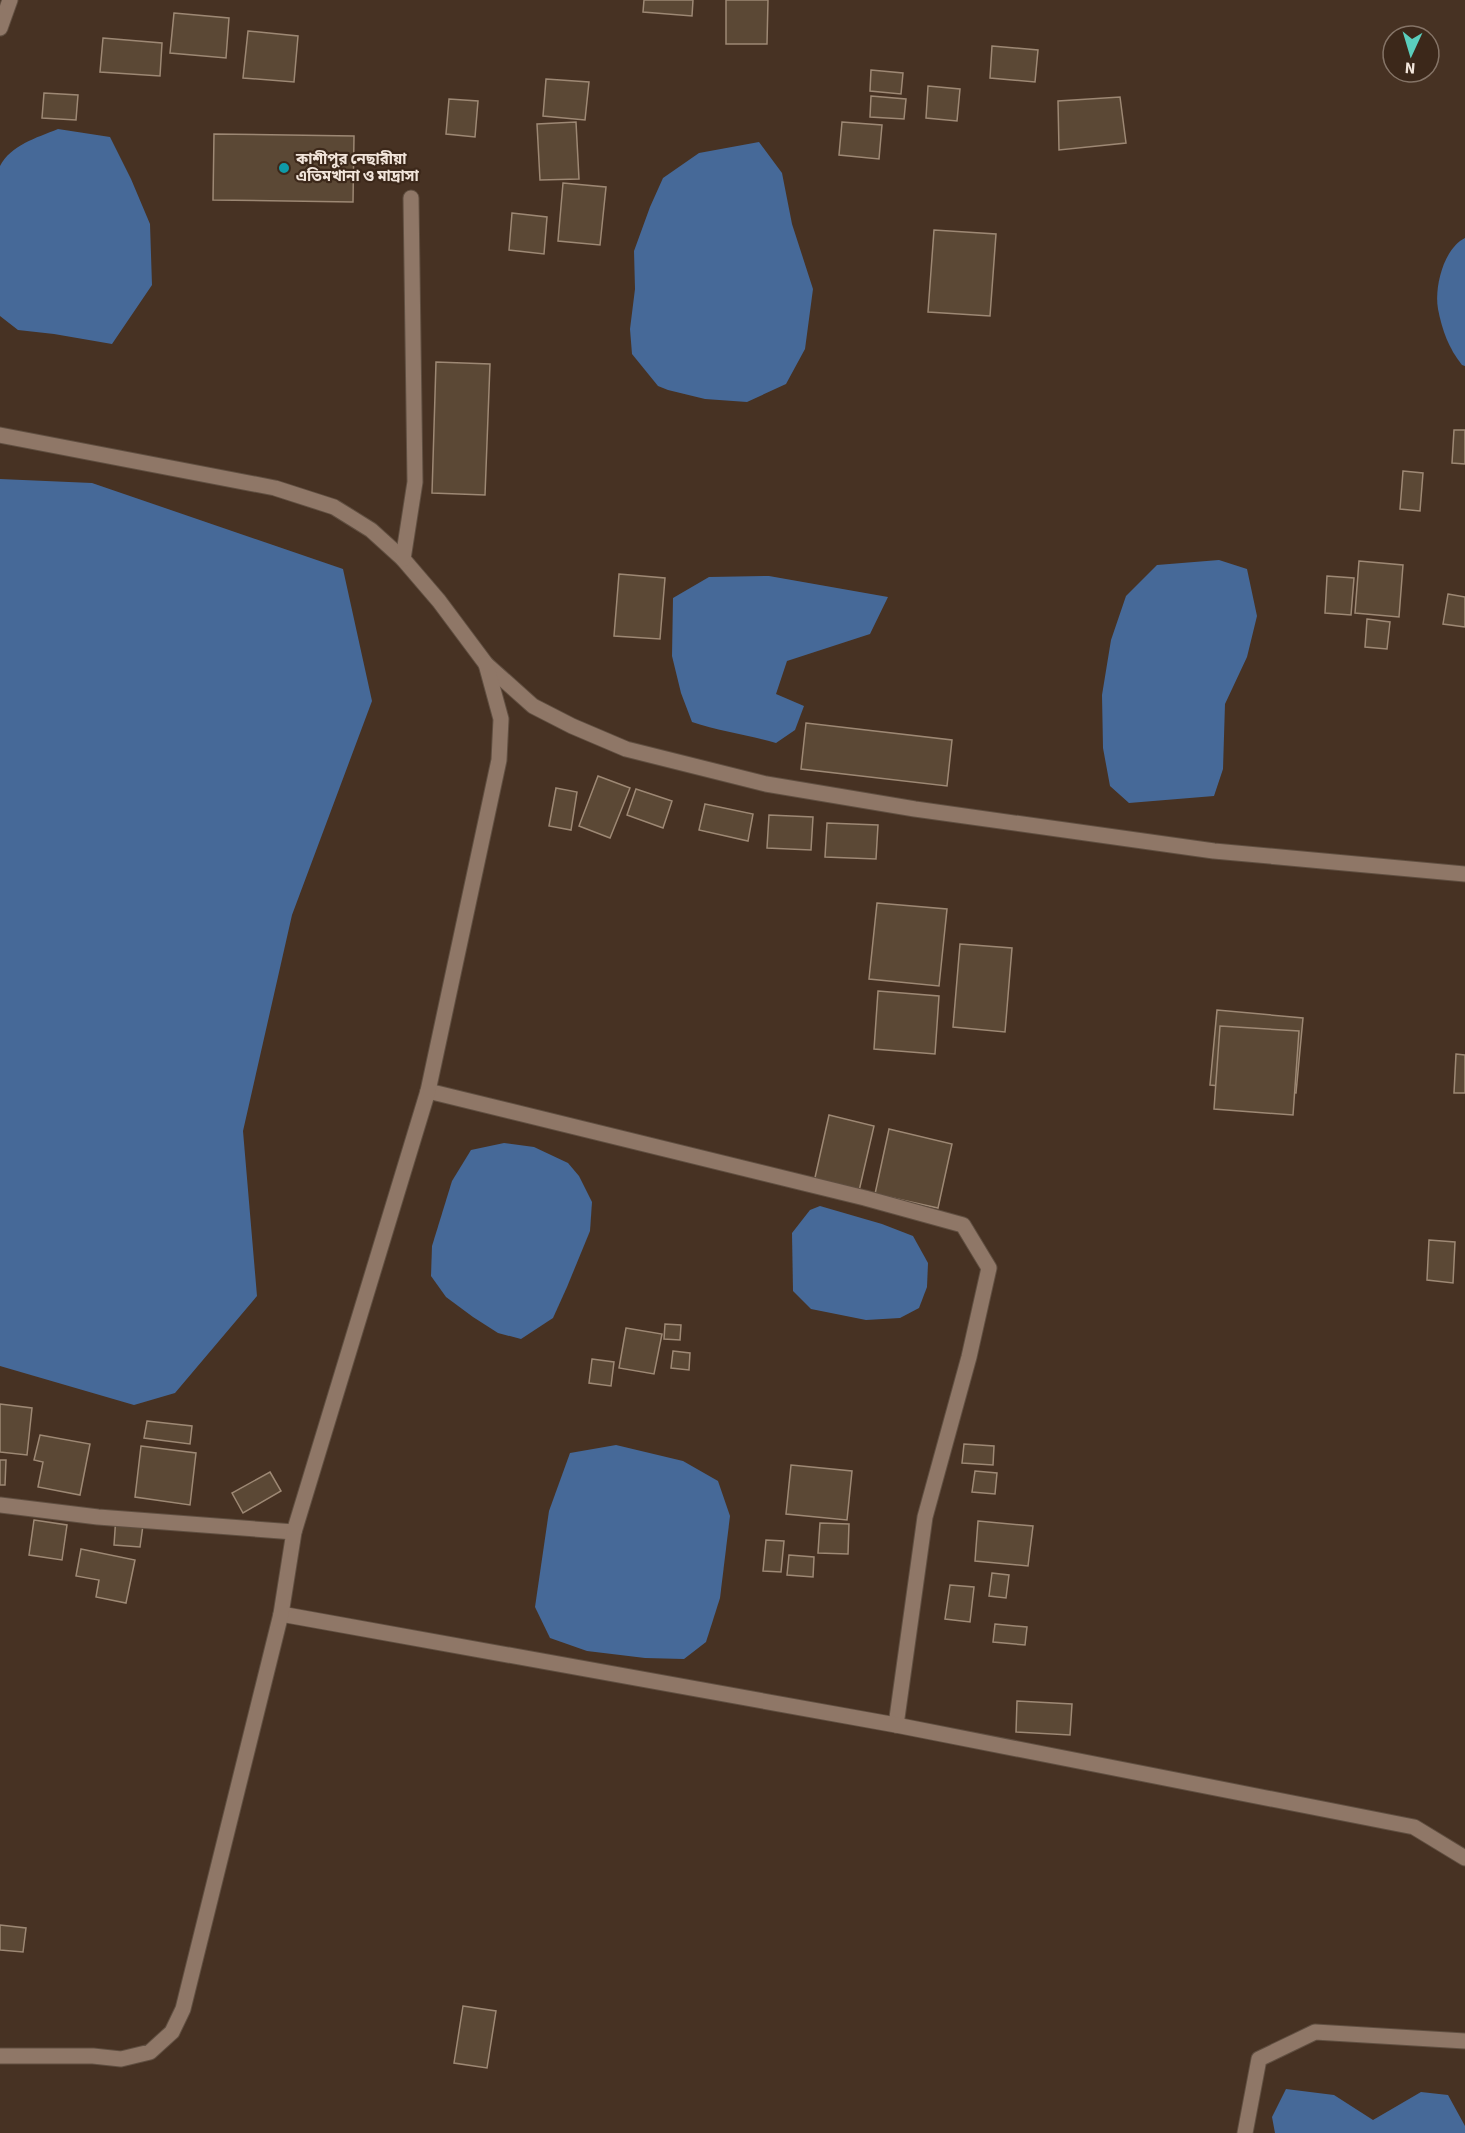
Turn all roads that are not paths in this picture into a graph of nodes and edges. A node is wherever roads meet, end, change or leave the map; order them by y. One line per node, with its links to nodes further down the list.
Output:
1 (10, 0): 2 (street)
2 (0, 28)
3 (411, 198): 5 (street)
4 (0, 435): 5 (street)
5 (403, 559): 6 (street)
6 (486, 664): 7 (street); 8 (street)
7 (1465, 874)
8 (428, 1091): 10 (street); 12 (street)
9 (0, 1505): 10 (street)
10 (294, 1532): 11 (street)
11 (281, 1614): 12 (street); 15 (street)
12 (896, 1725): 13 (street)
13 (1465, 1858)
14 (1465, 2041): 16 (street)
15 (0, 2056)
16 (1245, 2133)

